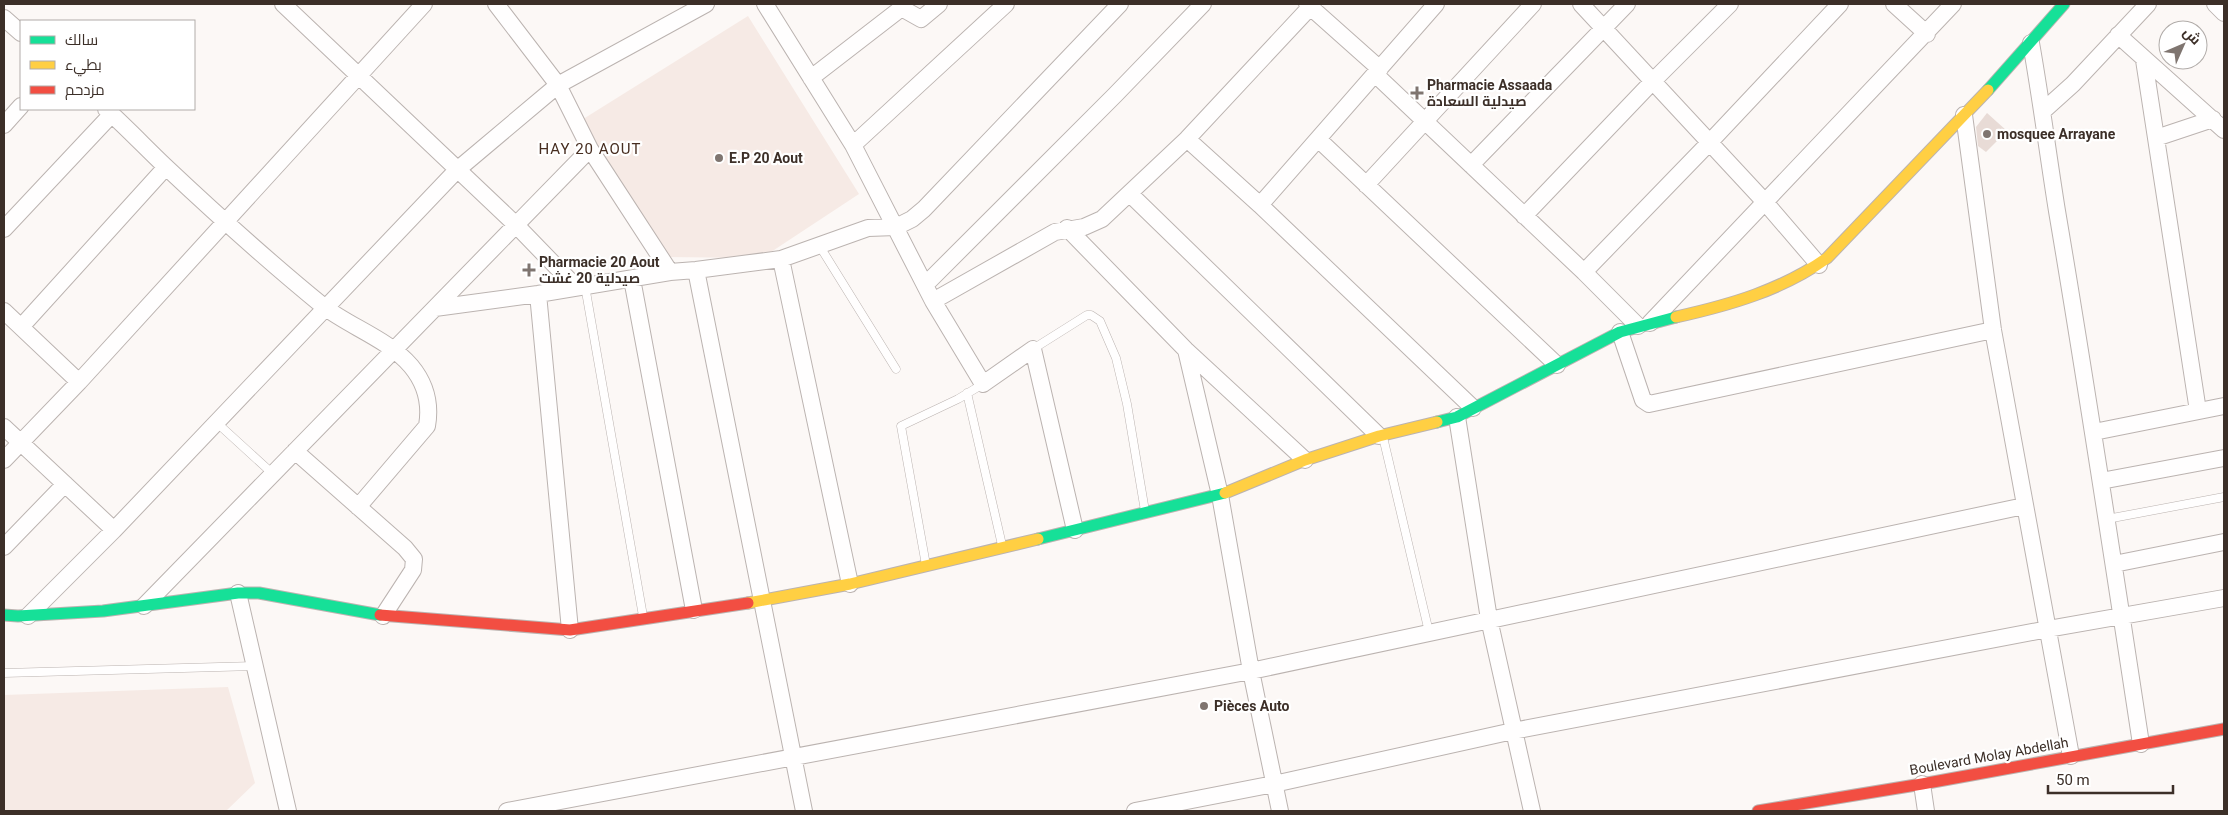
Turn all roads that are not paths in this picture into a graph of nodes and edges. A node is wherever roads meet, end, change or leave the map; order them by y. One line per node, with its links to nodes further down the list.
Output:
1 (283, 4): 31 (street)
2 (424, 4): 31 (street)
3 (496, 4): 34 (street)
4 (706, 4): 34 (street)
5 (765, 4): 32 (street)
6 (939, 4): 32 (street)
7 (1006, 4): 46 (street)
8 (1203, 4): 68 (street)
9 (1436, 4): 30 (street)
10 (1533, 4): 39 (street)
11 (1581, 4): 24 (street)
12 (1627, 4): 24 (street)
13 (1730, 4): 33 (street)
14 (1840, 4): 45 (street)
15 (1894, 4): 26 (street)
16 (1953, 4): 26 (street)
17 (2064, 4): 28 (street)
18 (2148, 4): 27 (street)
19 (2215, 4): 22 (street)
20 (1310, 5): 30 (street); 43 (street)
21 (1110, 7): 58 (street)
22 (2224, 13)
23 (4, 18): 25 (street)
24 (1604, 27): 33 (street); 48 (street)
25 (20, 32)
26 (1927, 34): 53 (street)
27 (2118, 35): 29 (street); 37 (street)
28 (2031, 43): 37 (street); 38 (street)
29 (2144, 60): 41 (street); 42 (street)
30 (1377, 72): 39 (street); 44 (street)
31 (358, 76): 50 (street); 56 (street)
32 (811, 78): 46 (street)
33 (1653, 81): 45 (street); 55 (street)
34 (558, 85): 47 (street); 50 (street)
35 (20, 107): 40 (street)
36 (109, 111): 49 (street); 60 (street)
37 (2044, 112): 93 (street)
38 (1964, 115): 63 (street); 77 (street)
39 (1424, 120): 48 (street); 51 (street)
40 (4, 125)
41 (2218, 125): 42 (street)
42 (2156, 138): 89 (street)
43 (1187, 139): 52 (street); 54 (street)
44 (1318, 139): 51 (street); 54 (street)
45 (1709, 143): 53 (street); 66 (street)
46 (853, 145): 58 (street)
47 (590, 149): 57 (street); 65 (street)
48 (1471, 165): 55 (street)
49 (166, 167): 56 (street); 76 (street)
50 (458, 170): 57 (street); 72 (street)
51 (1366, 185): 82 (street)
52 (1130, 194): 59 (street); 94 (street)
53 (1764, 201): 63 (street); 75 (street)
54 (1260, 204): 88 (street)
55 (1524, 216): 66 (street)
56 (225, 222): 72 (street); 84 (street)
57 (515, 224): 69 (street); 73 (street)
58 (896, 227): 61 (street); 68 (street)
59 (1067, 228): 71 (street); 80 (street)
60 (4, 229)
61 (819, 245): 62 (street); 83 (lane)
62 (780, 259): 64 (street); 116 (street)
63 (1819, 266): 75 (street)
64 (696, 270): 65 (street); 119 (street)
65 (670, 272): 67 (street)
66 (1584, 272): 75 (street)
67 (632, 279): 69 (street); 121 (street)
68 (926, 284): 71 (street)
69 (580, 286): 70 (street); 127 (lane)
70 (538, 294): 73 (street); 129 (street)
71 (933, 301): 85 (street)
72 (325, 307): 81 (street); 91 (street)
73 (435, 308): 81 (street)
74 (4, 311): 76 (street)
75 (1644, 324): 78 (street)
76 (21, 327): 84 (street)
77 (1993, 330): 78 (street); 105 (street)
78 (1620, 332): 82 (street)
79 (1033, 349): 85 (street); 107 (lane); 110 (street)
80 (1186, 350): 99 (street); 103 (street)
81 (393, 351): 96 (street); 106 (street)
82 (1557, 365): 88 (street)
83 (896, 369)
84 (79, 382): 95 (street)
85 (983, 384): 86 (lane)
86 (968, 393): 113 (lane); 115 (lane)
87 (2224, 406): 89 (street)
88 (1473, 408): 90 (street)
89 (2198, 411): 93 (street)
90 (1457, 418): 94 (street); 126 (street)
91 (216, 422): 100 (lane); 109 (street)
92 (4, 426): 95 (street)
93 (2094, 432): 101 (street)
94 (1381, 435): 99 (street); 130 (lane)
95 (21, 443): 98 (street); 102 (street)
96 (295, 451): 100 (street); 106 (street)
97 (2224, 458): 101 (street)
98 (4, 460)
99 (1304, 460): 103 (street)
100 (273, 474): 120 (street)
101 (2101, 481): 108 (street)
102 (65, 484): 109 (street); 112 (street)
103 (1220, 495): 107 (street); 132 (street)
104 (2224, 497): 108 (lane)
105 (2024, 506): 126 (street); 128 (street)
106 (358, 507): 124 (street)
107 (1146, 513): 110 (street)
108 (2107, 519): 114 (street)
109 (114, 530): 123 (street)
110 (1075, 530): 113 (street)
111 (2224, 542): 114 (street)
112 (4, 547)
113 (1003, 548): 115 (street)
114 (2114, 564): 125 (street)
115 (926, 567): 116 (street)
116 (850, 584): 119 (street)
117 (238, 593): 120 (street); 124 (street); 131 (street)
118 (2224, 598): 125 (street)
119 (762, 601): 121 (street); 138 (street)
120 (144, 606): 123 (street)
121 (694, 610): 127 (street)
122 (4, 615): 123 (street)
123 (28, 616)
124 (383, 616): 129 (street)
125 (2122, 618): 128 (street); 136 (street)
126 (1489, 619): 130 (street); 135 (street)
127 (643, 620): 129 (street)
128 (2048, 629): 135 (street); 137 (street)
129 (570, 630)
130 (1429, 632): 132 (street)
131 (254, 666): 133 (lane); 141 (street)
132 (1250, 671): 138 (street); 139 (street)
133 (4, 673)
134 (2224, 729): 136 (street, Boulevard Molay Abdellah)
135 (1514, 731): 139 (street); 146 (street)
136 (2141, 744): 137 (street, Boulevard Molay Abdellah)
137 (2071, 756): 140 (street, Boulevard Molay Abdellah)
138 (793, 757): 142 (street); 143 (street)
139 (1274, 784): 144 (street); 145 (street)
140 (1922, 784): 147 (street, Boulevard Molay Abdellah); 148 (street)
141 (288, 811)
142 (507, 811)
143 (804, 811)
144 (1135, 811)
145 (1280, 811)
146 (1532, 811)
147 (1758, 811)
148 (1926, 811)

